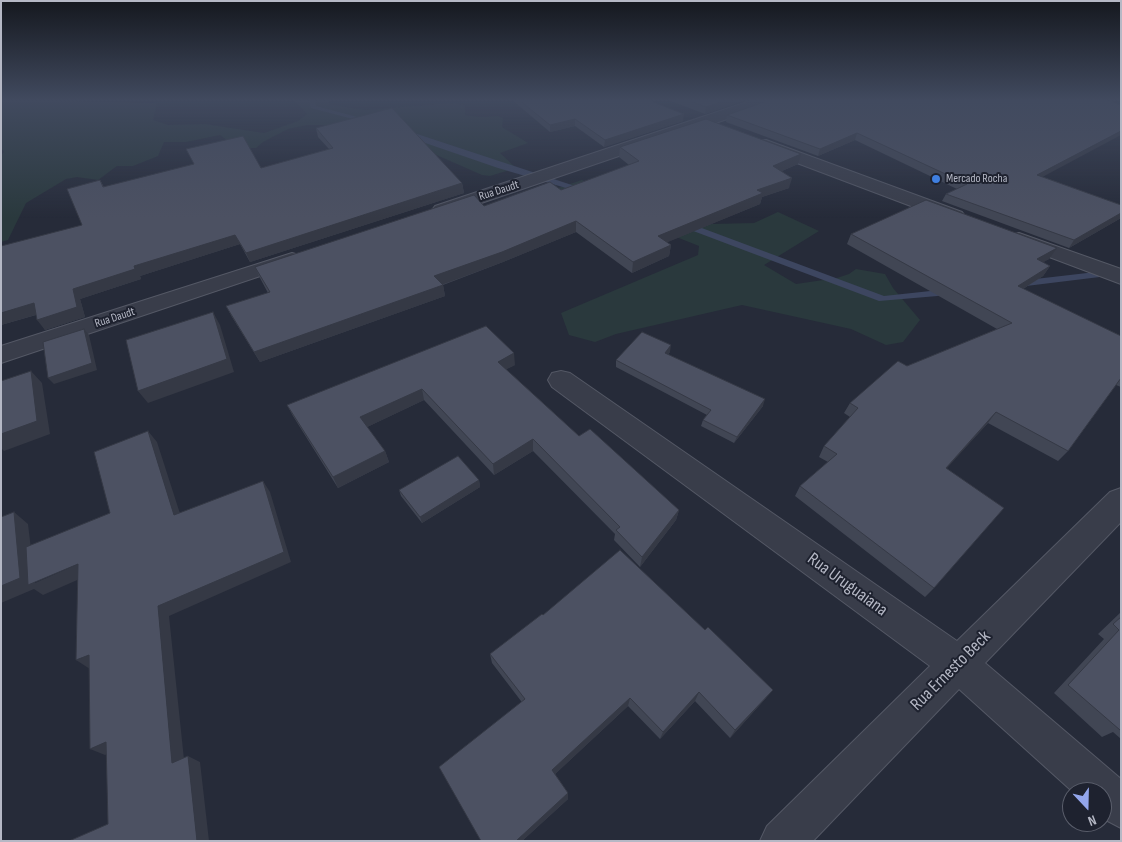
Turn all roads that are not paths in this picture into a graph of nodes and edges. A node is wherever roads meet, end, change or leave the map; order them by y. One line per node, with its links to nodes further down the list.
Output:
1 (654, 139): 3 (street, Rua Daudt)
2 (752, 139): 4 (street)
3 (422, 216)
4 (975, 223)
5 (1002, 233): 7 (street)
6 (314, 252): 8 (street, Rua Daudt)
7 (1121, 278)
8 (1, 356)
9 (561, 380): 11 (street, Rua Uruguaiana)
10 (1121, 501): 11 (street, Rua Ernesto Beck)
11 (958, 664): 12 (street, Rua Uruguaiana); 13 (street, Rua Ernesto Beck)
12 (1121, 807)
13 (782, 841)

